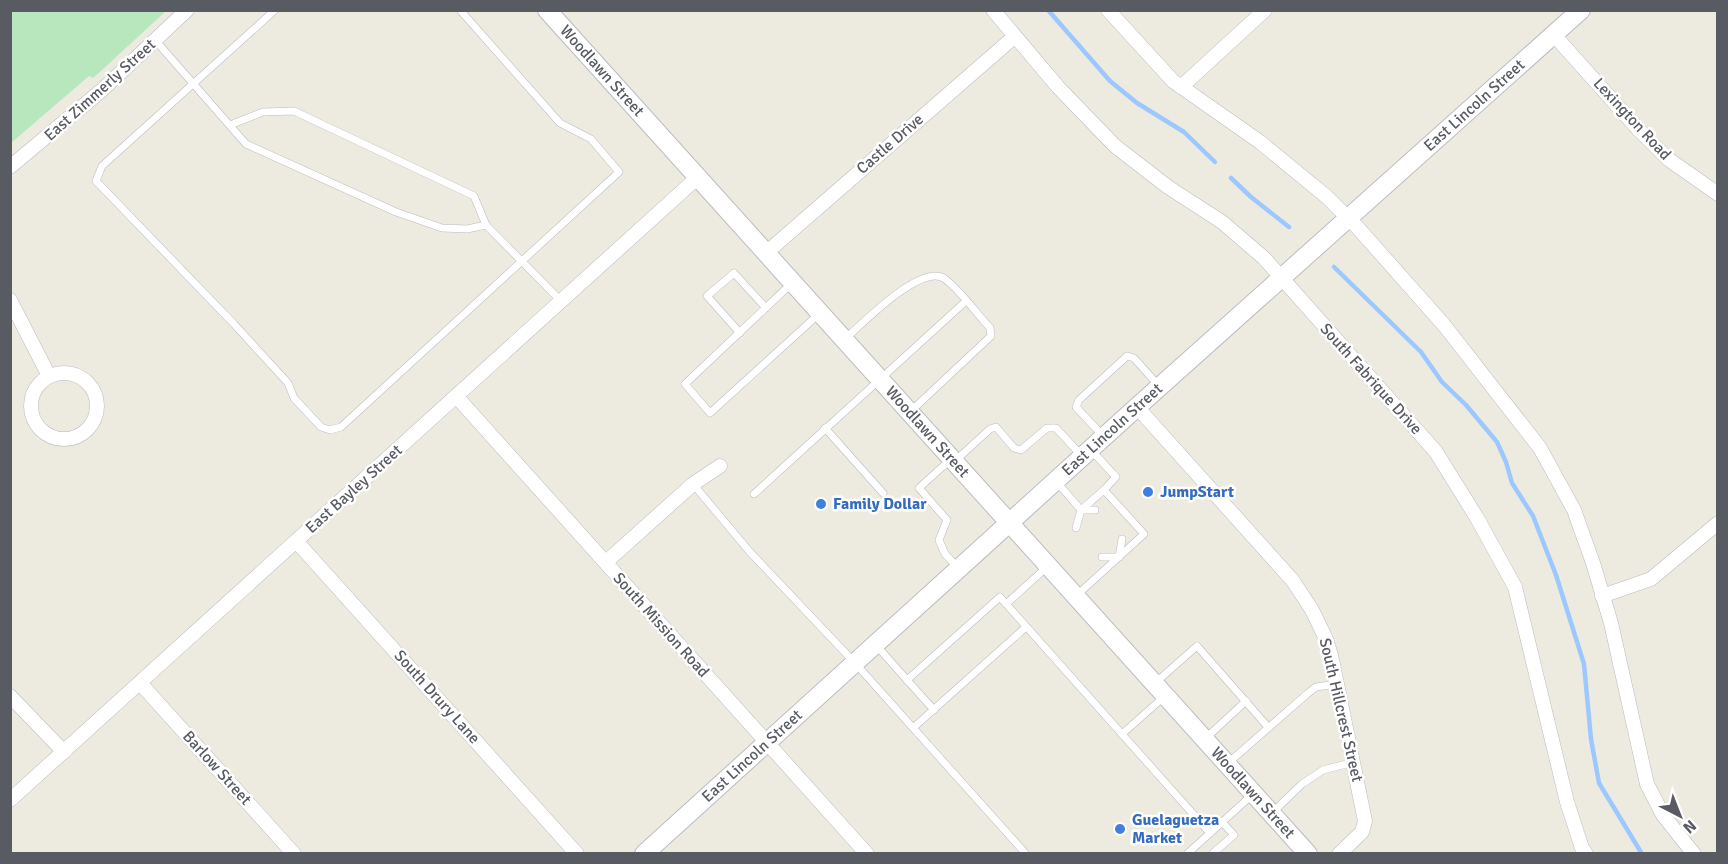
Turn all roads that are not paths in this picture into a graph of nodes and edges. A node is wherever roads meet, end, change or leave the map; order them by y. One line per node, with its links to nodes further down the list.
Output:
1 (187, 10): 11 (street, East Zimmerly Street)
2 (275, 10): 12 (lane)
3 (460, 10): 21 (lane)
4 (548, 10): 16 (street, Woodlawn Street)
5 (993, 10): 10 (street, South Fabrique Drive)
6 (1108, 10): 13 (street)
7 (1265, 10): 13 (street)
8 (1581, 10): 9 (street, East Lincoln Street)
9 (1554, 34): 17 (street, Lexington Road); 18 (street, East Lincoln Street)
10 (1014, 37): 20 (street, Castle Drive); 22 (street, South Fabrique Drive)
11 (155, 40): 12 (lane); 15 (street, East Zimmerly Street)
12 (195, 84): 14 (lane); 21 (lane)
13 (1182, 87): 18 (street)
14 (230, 125): 19 (lane); 19 (lane)
15 (10, 167)
16 (698, 177): 20 (street, Woodlawn Street); 25 (street, East Bayley Street)
17 (1718, 194)
18 (1348, 219): 22 (street, East Lincoln Street); 61 (street)
19 (486, 225): 21 (lane)
20 (766, 253): 23 (street, Woodlawn Street)
21 (522, 261): 25 (lane)
22 (1281, 278): 33 (street, East Lincoln Street); 96 (street, South Fabrique Drive)
23 (792, 282): 27 (lane); 28 (street, Woodlawn Street)
24 (10, 300): 31 (street)
25 (561, 301): 34 (street, East Bayley Street)
26 (966, 301): 30 (lane); 32 (lane); 36 (lane)
27 (766, 308): 29 (lane); 29 (lane)
28 (820, 313): 29 (lane); 30 (street, Woodlawn Street)
29 (740, 333)
30 (843, 340): 32 (street, Woodlawn Street)
31 (50, 376): 31 (street)
32 (880, 378): 36 (street, Woodlawn Street); 37 (lane)
33 (1160, 387): 35 (street, East Lincoln Street); 38 (lane)
34 (456, 396): 54 (street, East Bayley Street); 58 (street, South Mission Road)
35 (1137, 407): 38 (street, East Lincoln Street); 69 (street, South Hillcrest Street)
36 (909, 413): 40 (street, Woodlawn Street)
37 (825, 428): 45 (lane); 46 (lane)
38 (1104, 437): 39 (street, East Lincoln Street)
39 (1087, 453): 40 (lane); 42 (street, East Lincoln Street); 44 (lane)
40 (952, 461): 51 (street, Woodlawn Street); 60 (lane)
41 (720, 466): 43 (street)
42 (1056, 481): 47 (lane); 51 (street, East Lincoln Street)
43 (693, 484): 58 (street); 66 (lane)
44 (1104, 490): 47 (lane); 57 (lane)
45 (883, 493)
46 (754, 495)
47 (1081, 510): 48 (lane); 49 (lane); 52 (lane)
48 (1095, 510)
49 (1085, 519)
50 (1718, 523): 61 (street)
51 (1009, 524): 59 (street, Woodlawn Street); 60 (street, East Lincoln Street)
52 (1076, 528)
53 (1122, 539): 57 (lane)
54 (297, 542): 68 (street, East Bayley Street); 88 (street, South Drury Lane)
55 (1112, 549): 57 (lane)
56 (1102, 557): 57 (lane)
57 (1119, 557): 62 (lane)
58 (606, 562): 78 (street, South Mission Road)
59 (1047, 567): 62 (street, Woodlawn Street); 63 (lane)
60 (959, 569): 65 (street, East Lincoln Street)
61 (1602, 596): 97 (street)
62 (1076, 597): 70 (street, Woodlawn Street)
63 (1006, 604): 64 (lane); 67 (lane)
64 (1026, 627): 73 (lane); 76 (lane)
65 (875, 645): 66 (street, East Lincoln Street); 67 (lane)
66 (855, 663): 75 (lane); 78 (street, East Lincoln Street)
67 (907, 680): 73 (lane)
68 (140, 683): 79 (street, East Bayley Street); 87 (street, Barlow Street)
69 (1338, 684): 74 (lane); 80 (street, South Hillcrest Street)
70 (1160, 690): 72 (lane); 76 (lane); 77 (street, Woodlawn Street)
71 (10, 696): 79 (street)
72 (1246, 701): 74 (lane); 77 (lane)
73 (934, 710): 75 (lane)
74 (1269, 727): 81 (lane)
75 (913, 728): 91 (lane)
76 (1122, 734): 86 (lane)
77 (1204, 739): 81 (street, Woodlawn Street)
78 (766, 743): 89 (street, East Lincoln Street); 90 (street, South Mission Road)
79 (63, 752): 83 (street, East Bayley Street)
80 (1354, 762): 84 (lane); 95 (street, South Hillcrest Street)
81 (1227, 764): 82 (street, Woodlawn Street)
82 (1254, 794): 84 (street, Woodlawn Street); 85 (lane)
83 (10, 800)
84 (1272, 813): 94 (street, Woodlawn Street)
85 (1222, 822): 86 (lane); 93 (lane)
86 (1210, 833): 92 (lane)
87 (294, 854)
88 (576, 854)
89 (644, 854)
90 (867, 854)
91 (1026, 854)
92 (1187, 854)
93 (1212, 854)
94 (1308, 854)
95 (1339, 854)
96 (1586, 854)
97 (1694, 854)

